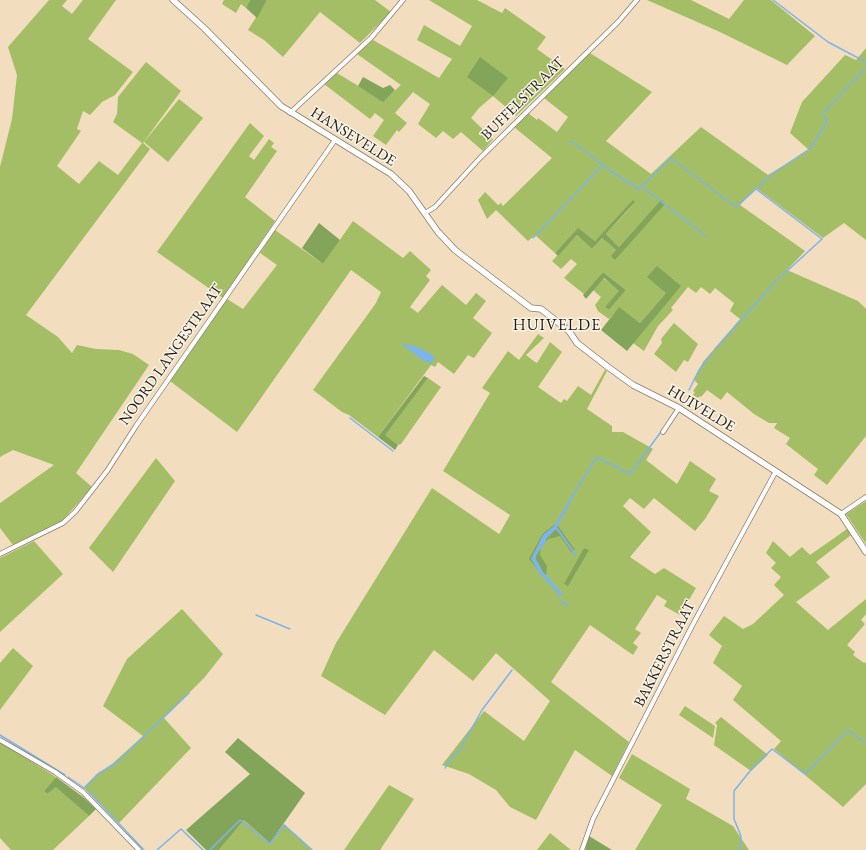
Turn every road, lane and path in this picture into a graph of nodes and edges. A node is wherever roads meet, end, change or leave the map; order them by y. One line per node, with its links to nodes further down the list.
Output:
1 (173, 0): 4 (street, HANSEVELDE)
2 (404, 0): 4 (street)
3 (637, 0): 6 (street, BUFFELSTRAAT)
4 (290, 112): 5 (street, HANSEVELDE)
5 (335, 140): 6 (street, HANSEVELDE); 14 (street, NOORD LANGESTRAAT)
6 (426, 213): 7 (street, HANSEVELDE)
7 (516, 297): 8 (street, HUIVELDE)
8 (679, 408): 9 (street); 10 (street, HUIVELDE)
9 (663, 432)
10 (776, 471): 12 (street, HUIVELDE); 17 (street, BAKKERSTRAAT)
11 (866, 497): 12 (street)
12 (841, 514): 13 (street, HUIVELDE)
13 (866, 552)
14 (0, 554)
15 (0, 740): 16 (street)
16 (139, 850)
17 (582, 850)

